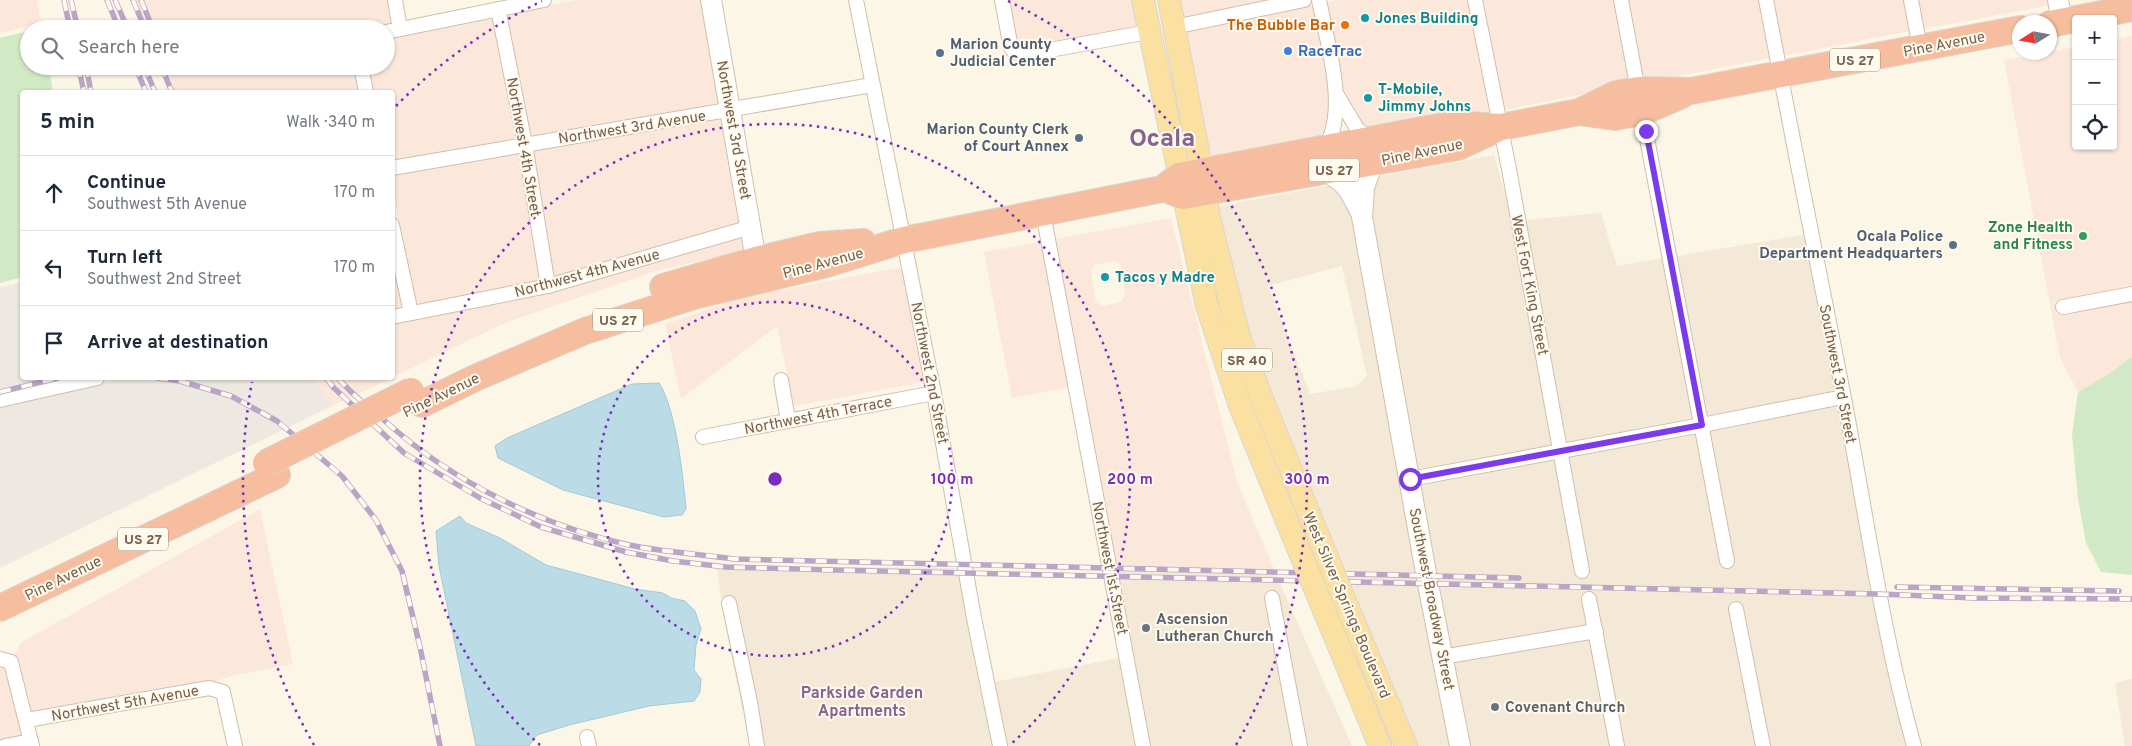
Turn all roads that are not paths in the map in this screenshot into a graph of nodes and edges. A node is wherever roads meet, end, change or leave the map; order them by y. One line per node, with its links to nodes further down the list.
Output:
1 (395, 0): 17 (street)
2 (544, 0): 15 (street)
3 (711, 0): 29 (street, Northwest 3rd Street)
4 (856, 0): 25 (street, Northwest 2nd Street)
5 (1002, 0): 21 (street)
6 (1142, 0): 21 (main road, West Silver Springs Boulevard / SR 40)
7 (1169, 0): 18 (main road, West Silver Springs Boulevard / SR 40)
8 (1304, 0): 18 (street)
9 (1319, 0): 27 (street)
10 (1475, 0): 30 (street, West Fort King Street)
11 (1621, 0): 28 (street)
12 (1766, 0): 23 (street, Southwest 3rd Street)
13 (1911, 0): 22 (street)
14 (2132, 8): 16 (highway)
15 (498, 9): 19 (street); 31 (street, Northwest 4th Street)
16 (2064, 17)
17 (394, 20)
18 (1174, 27): 35 (main road, West Silver Springs Boulevard / SR 40)
19 (395, 31)
20 (2012, 31): 22 (highway, Pine Avenue / US 27)
21 (1148, 32): 35 (main road, West Silver Springs Boulevard / SR 40)
22 (1920, 48): 23 (highway, Pine Avenue / US 27)
23 (1780, 74): 28 (highway, Pine Avenue / US 27); 51 (street, Southwest 3rd Street)
24 (362, 75): 26 (street)
25 (872, 85): 29 (street, Northwest 3rd Avenue); 40 (street, Northwest 2nd Street)
26 (366, 90)
27 (1337, 95): 32 (street); 33 (street)
28 (1640, 101): 30 (highway, Pine Avenue / US 27); 54 (street)
29 (732, 111): 31 (street, Northwest 3rd Avenue); 38 (street, Northwest 3rd Street)
30 (1501, 127): 32 (highway, Pine Avenue / US 27); 56 (street, West Fort King Street)
31 (524, 144): 34 (street, Northwest 3rd Avenue); 42 (street, Northwest 4th Street)
32 (1372, 151): 33 (highway, Pine Avenue / US 27); 37 (street, Southwest Broadway Street)
33 (1325, 160): 35 (highway, Pine Avenue / US 27); 37 (street, Southwest Broadway Street)
34 (395, 167)
35 (1186, 185): 36 (highway, Pine Avenue / US 27); 78 (main road, West Silver Springs Boulevard / SR 40, bridge); 79 (main road, West Silver Springs Boulevard / SR 40, bridge)
36 (1043, 213): 40 (highway, Pine Avenue / US 27); 76 (street, Northwest 1st Street)
37 (1362, 216): 58 (street, Southwest Broadway Street)
38 (751, 227): 41 (street, Northwest 3rd Street); 42 (street, Northwest 4th Avenue)
39 (395, 239): 45 (street)
40 (904, 240): 41 (highway, Pine Avenue / US 27); 49 (street, Northwest 2nd Street); 50 (highway, Pine Avenue / US 27)
41 (756, 260): 50 (highway, Pine Avenue / US 27)
42 (548, 286): 45 (street, Northwest 4th Avenue)
43 (2132, 294): 44 (street)
44 (2063, 307)
45 (411, 313): 46 (street, Northwest 4th Avenue)
46 (395, 316)
47 (88, 380): 52 (street)
48 (781, 380): 53 (street)
49 (934, 393): 53 (street, Northwest 4th Terrace); 75 (street, Northwest 2nd Street)
50 (417, 397): 57 (highway, Pine Avenue / US 27, bridge)
51 (1843, 397): 54 (street); 83 (street, Southwest 3rd Street)
52 (0, 400)
53 (788, 420): 55 (street, Northwest 4th Terrace)
54 (1702, 425): 56 (street); 59 (street)
55 (703, 437)
56 (1561, 451): 58 (street); 60 (street, West Fort King Street)
57 (271, 469): 61 (highway, Pine Avenue / US 27); 65 (highway, Pine Avenue / US 27)
58 (1410, 479): 68 (street, Southwest Broadway Street)
59 (1727, 560)
60 (1582, 571)
61 (0, 589)
62 (1272, 598): 77 (street)
63 (1589, 599): 67 (street)
64 (729, 603): 74 (street)
65 (0, 608)
66 (1736, 609): 82 (street)
67 (1596, 631): 68 (street); 81 (street)
68 (1442, 657): 80 (street, Southwest Broadway Street)
69 (0, 659): 70 (street)
70 (27, 720): 71 (street); 73 (street, Northwest 5th Avenue)
71 (32, 744): 72 (street)
72 (5, 746)
73 (235, 746)
74 (757, 746)
75 (1000, 746)
76 (1143, 746)
77 (1300, 746)
78 (1380, 746)
79 (1406, 746)
80 (1460, 746)
81 (1617, 746)
82 (1763, 746)
83 (1914, 746)

